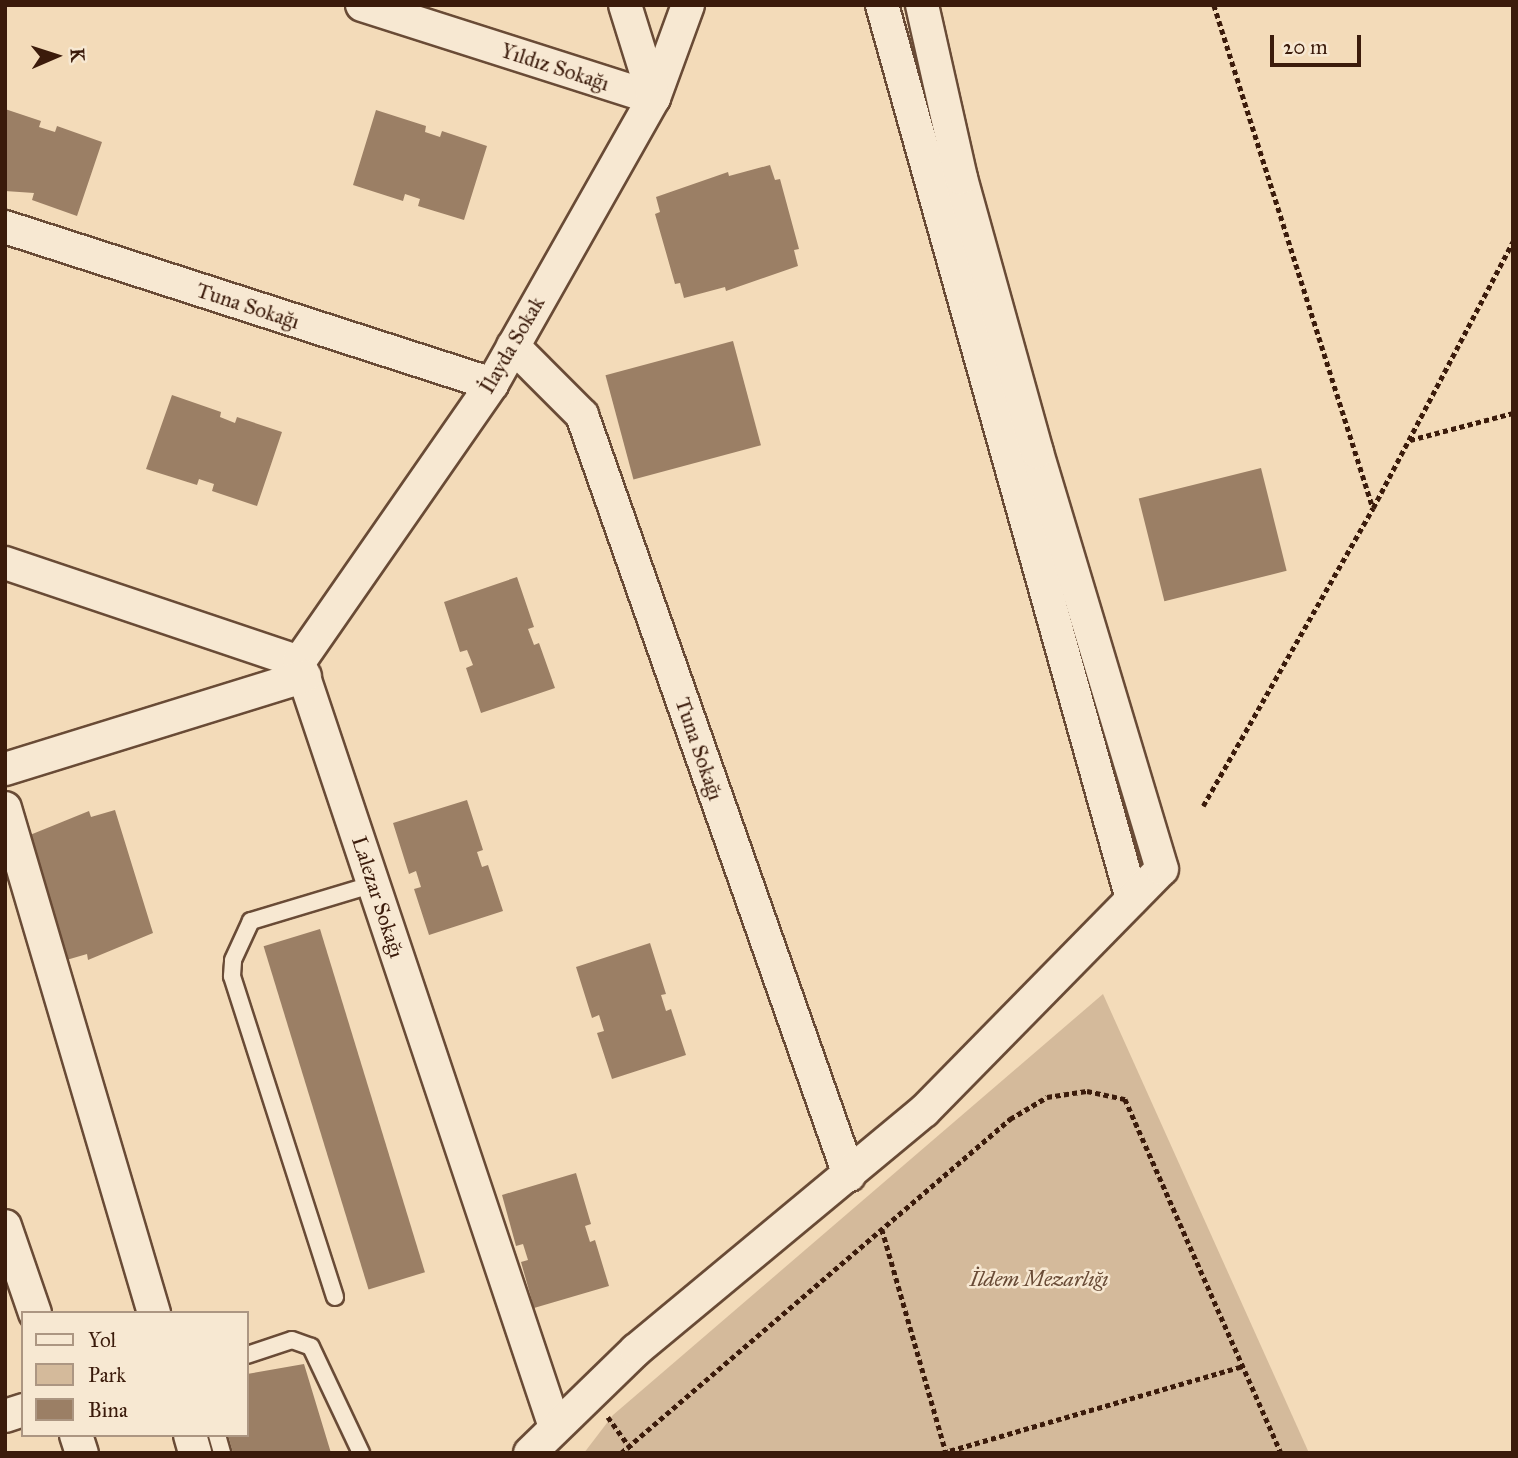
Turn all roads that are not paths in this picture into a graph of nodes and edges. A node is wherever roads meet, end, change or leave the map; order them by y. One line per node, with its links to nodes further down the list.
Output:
1 (362, 5): 6 (street, Yıldız Sokağı)
2 (625, 5): 6 (street)
3 (688, 5): 6 (street)
4 (883, 5): 15 (street)
5 (922, 6): 15 (street)
6 (654, 98): 8 (street, İlayda Sokak)
7 (5, 227): 9 (street, Tuna Sokağı)
8 (513, 346): 9 (street, İlayda Sokak); 16 (street, Tuna Sokağı)
9 (492, 384): 11 (street, İlayda Sokak)
10 (5, 564): 11 (street)
11 (302, 669): 12 (street); 14 (street, Lalezar Sokağı)
12 (5, 769)
13 (5, 808): 20 (street)
14 (374, 884): 18 (lane); 22 (street, Lalezar Sokağı)
15 (1132, 899): 16 (street)
16 (849, 1175): 22 (street)
17 (5, 1226): 19 (street)
18 (335, 1297)
19 (34, 1311)
20 (153, 1311)
21 (248, 1355): 23 (lane)
22 (555, 1427): 24 (street)
23 (361, 1453)
24 (530, 1453)

